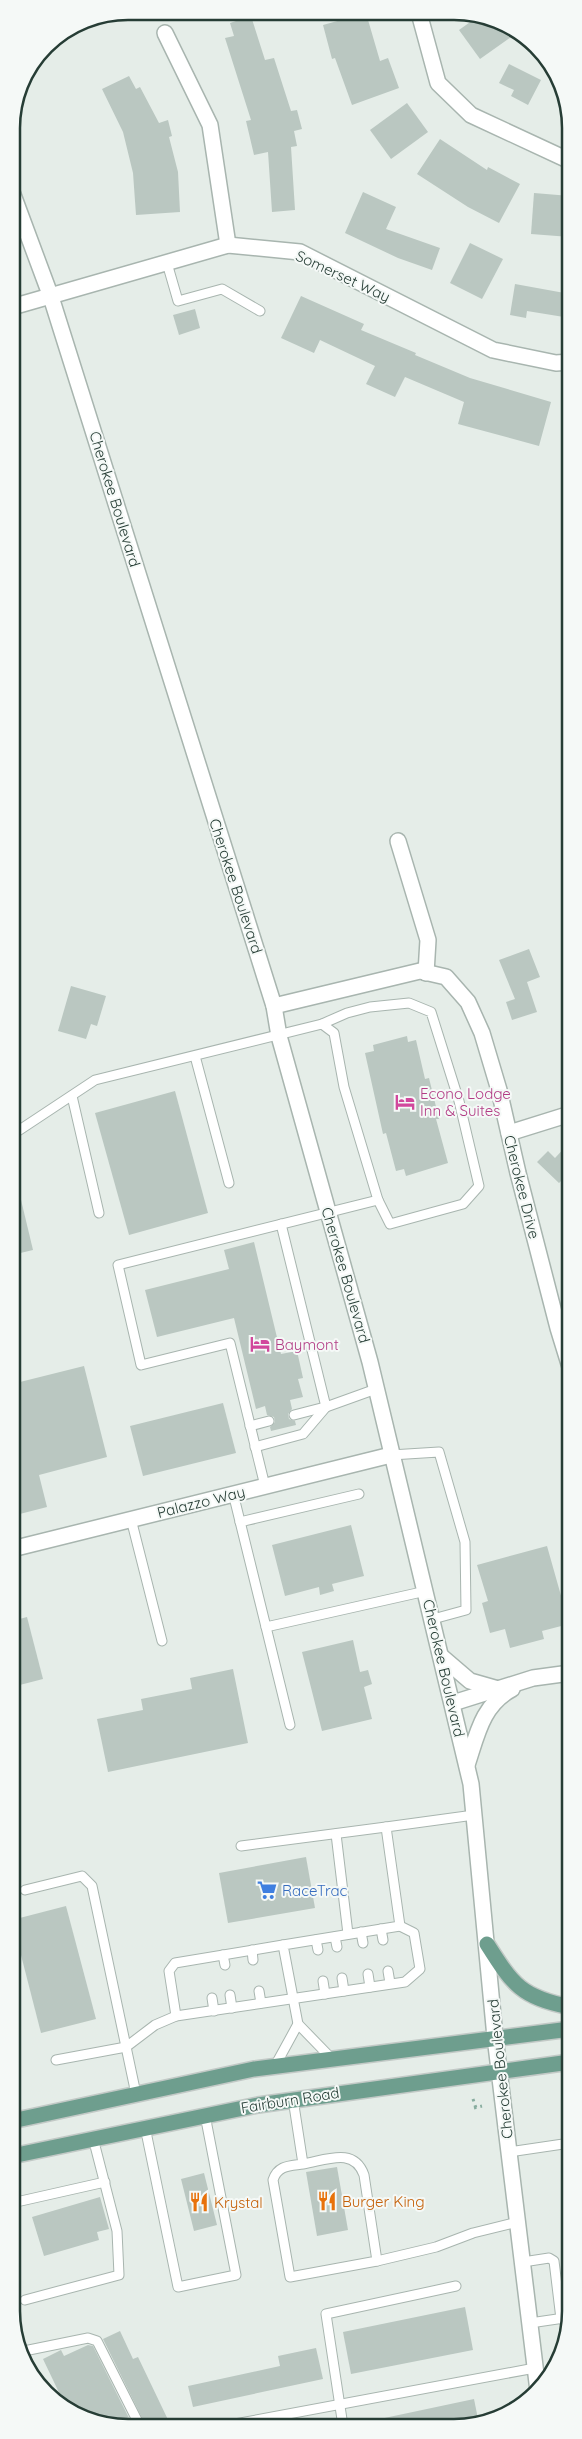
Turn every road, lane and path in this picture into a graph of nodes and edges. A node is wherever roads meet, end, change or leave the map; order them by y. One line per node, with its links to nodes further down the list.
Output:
1 (421, 20): 3 (street)
2 (165, 33): 5 (street)
3 (562, 157)
4 (20, 214): 7 (street, Cherokee Boulevard)
5 (228, 245): 6 (street, Somerset Way); 10 (street, Somerset Way)
6 (167, 263): 7 (street, Somerset Way); 9 (lane)
7 (51, 297): 8 (street, Somerset Way); 13 (street, Cherokee Boulevard)
8 (20, 305)
9 (260, 311)
10 (562, 363)
11 (398, 841): 12 (street)
12 (426, 973): 13 (street, Cherokee Drive); 20 (street, Cherokee Drive)
13 (274, 1006): 15 (street, Cherokee Boulevard)
14 (322, 1024): 15 (lane); 22 (lane); 22 (lane)
15 (279, 1036): 16 (lane); 23 (street, Cherokee Boulevard)
16 (195, 1056): 17 (lane); 21 (lane)
17 (72, 1096): 19 (lane); 24 (lane)
18 (562, 1116): 20 (street)
19 (20, 1131)
20 (509, 1133): 26 (street, Cherokee Drive)
21 (229, 1183)
22 (378, 1200): 23 (lane)
23 (328, 1212): 25 (lane); 27 (street, Cherokee Boulevard)
24 (99, 1213)
25 (281, 1224): 28 (lane); 31 (lane)
26 (562, 1341)
27 (376, 1389): 28 (lane); 33 (street, Cherokee Boulevard)
28 (326, 1407): 29 (lane); 32 (lane)
29 (294, 1415)
30 (269, 1421): 31 (lane)
31 (250, 1426): 32 (lane)
32 (255, 1447): 34 (lane)
33 (391, 1455): 34 (street, Palazzo Way); 40 (street, Cherokee Boulevard); 41 (lane)
34 (265, 1486): 35 (street, Palazzo Way)
35 (233, 1493): 37 (street, Palazzo Way); 38 (lane)
36 (359, 1494): 38 (lane)
37 (131, 1519): 39 (street, Palazzo Way); 43 (lane)
38 (240, 1522): 42 (lane)
39 (20, 1547)
40 (426, 1591): 41 (street, Cherokee Boulevard); 42 (lane)
41 (433, 1619): 44 (street, Cherokee Boulevard)
42 (266, 1627): 49 (lane)
43 (162, 1641)
44 (442, 1657): 47 (street); 48 (street, Cherokee Boulevard)
45 (562, 1673): 46 (street)
46 (532, 1678): 47 (street); 50 (street)
47 (498, 1689): 48 (street)
48 (453, 1703): 50 (street, Cherokee Boulevard)
49 (290, 1725)
50 (467, 1765): 51 (street, Cherokee Boulevard)
51 (474, 1815): 52 (lane); 64 (street, Cherokee Boulevard)
52 (386, 1827): 53 (lane); 56 (lane)
53 (336, 1834): 54 (lane); 59 (lane)
54 (241, 1846)
55 (25, 1890): 94 (lane)
56 (400, 1926): 57 (lane); 78 (lane)
57 (381, 1929): 58 (lane); 62 (lane)
58 (361, 1932): 59 (lane); 63 (lane)
59 (348, 1934): 60 (lane)
60 (335, 1936): 61 (lane); 66 (lane)
61 (316, 1940): 65 (lane); 68 (lane)
62 (383, 1940)
63 (363, 1943)
64 (487, 1944): 87 (main road); 93 (street, Cherokee Boulevard)
65 (284, 1945): 67 (lane); 85 (lane)
66 (337, 1947)
67 (252, 1950): 69 (lane); 71 (lane)
68 (318, 1950)
69 (223, 1955): 70 (lane); 72 (lane)
70 (205, 1958): 73 (lane); 90 (lane)
71 (253, 1960)
72 (225, 1965)
73 (207, 1968)
74 (388, 1971): 78 (lane)
75 (368, 1974): 79 (lane)
76 (342, 1978): 81 (lane)
77 (323, 1982): 82 (lane)
78 (390, 1984): 79 (lane)
79 (370, 1987): 81 (lane)
80 (259, 1991): 86 (lane)
81 (344, 1991): 82 (lane)
82 (325, 1994): 85 (lane)
83 (230, 1995): 88 (lane)
84 (212, 1998): 89 (lane)
85 (293, 1998): 86 (lane); 91 (lane)
86 (261, 2003): 88 (lane)
87 (562, 2005)
88 (232, 2008): 89 (lane)
89 (214, 2011): 90 (lane)
90 (176, 2016): 94 (lane)
91 (298, 2024): 95 (lane); 98 (lane)
92 (562, 2030): 93 (main road)
93 (495, 2038): 95 (main road); 99 (street, Cherokee Boulevard)
94 (126, 2047): 96 (lane); 100 (lane)
95 (332, 2059): 98 (main road)
96 (56, 2060)
97 (562, 2063): 99 (main road, Fairburn Road)
98 (275, 2066): 100 (main road)
99 (500, 2071): 101 (main road, Fairburn Road); 109 (street, Cherokee Boulevard)
100 (136, 2094): 105 (main road)
101 (293, 2099): 104 (main road, Fairburn Road); 111 (lane)
102 (473, 2099): 103 (path)
103 (482, 2106)
104 (205, 2115): 106 (main road, Fairburn Road); 106 (lane)
105 (20, 2119)
106 (145, 2126): 107 (main road, Fairburn Road)
107 (93, 2138): 110 (main road, Fairburn Road); 112 (lane)
108 (562, 2142): 109 (lane)
109 (509, 2152): 114 (street, Cherokee Boulevard)
110 (20, 2154)
111 (303, 2164): 115 (lane); 115 (lane)
112 (105, 2182): 113 (lane); 119 (lane)
113 (20, 2201)
114 (518, 2222): 115 (lane); 116 (street, Cherokee Boulevard)
115 (377, 2261)
116 (523, 2262): 118 (lane); 121 (street, Cherokee Boulevard)
117 (456, 2286): 125 (lane)
118 (562, 2299)
119 (25, 2300)
120 (562, 2319): 121 (lane)
121 (530, 2324): 123 (street, Cherokee Boulevard)
122 (28, 2349): 126 (lane)
123 (536, 2368): 124 (street, Cherokee Boulevard); 125 (lane)
124 (537, 2380)
125 (340, 2404): 127 (lane); 128 (lane)
126 (136, 2419)
127 (261, 2419)
128 (342, 2419)

